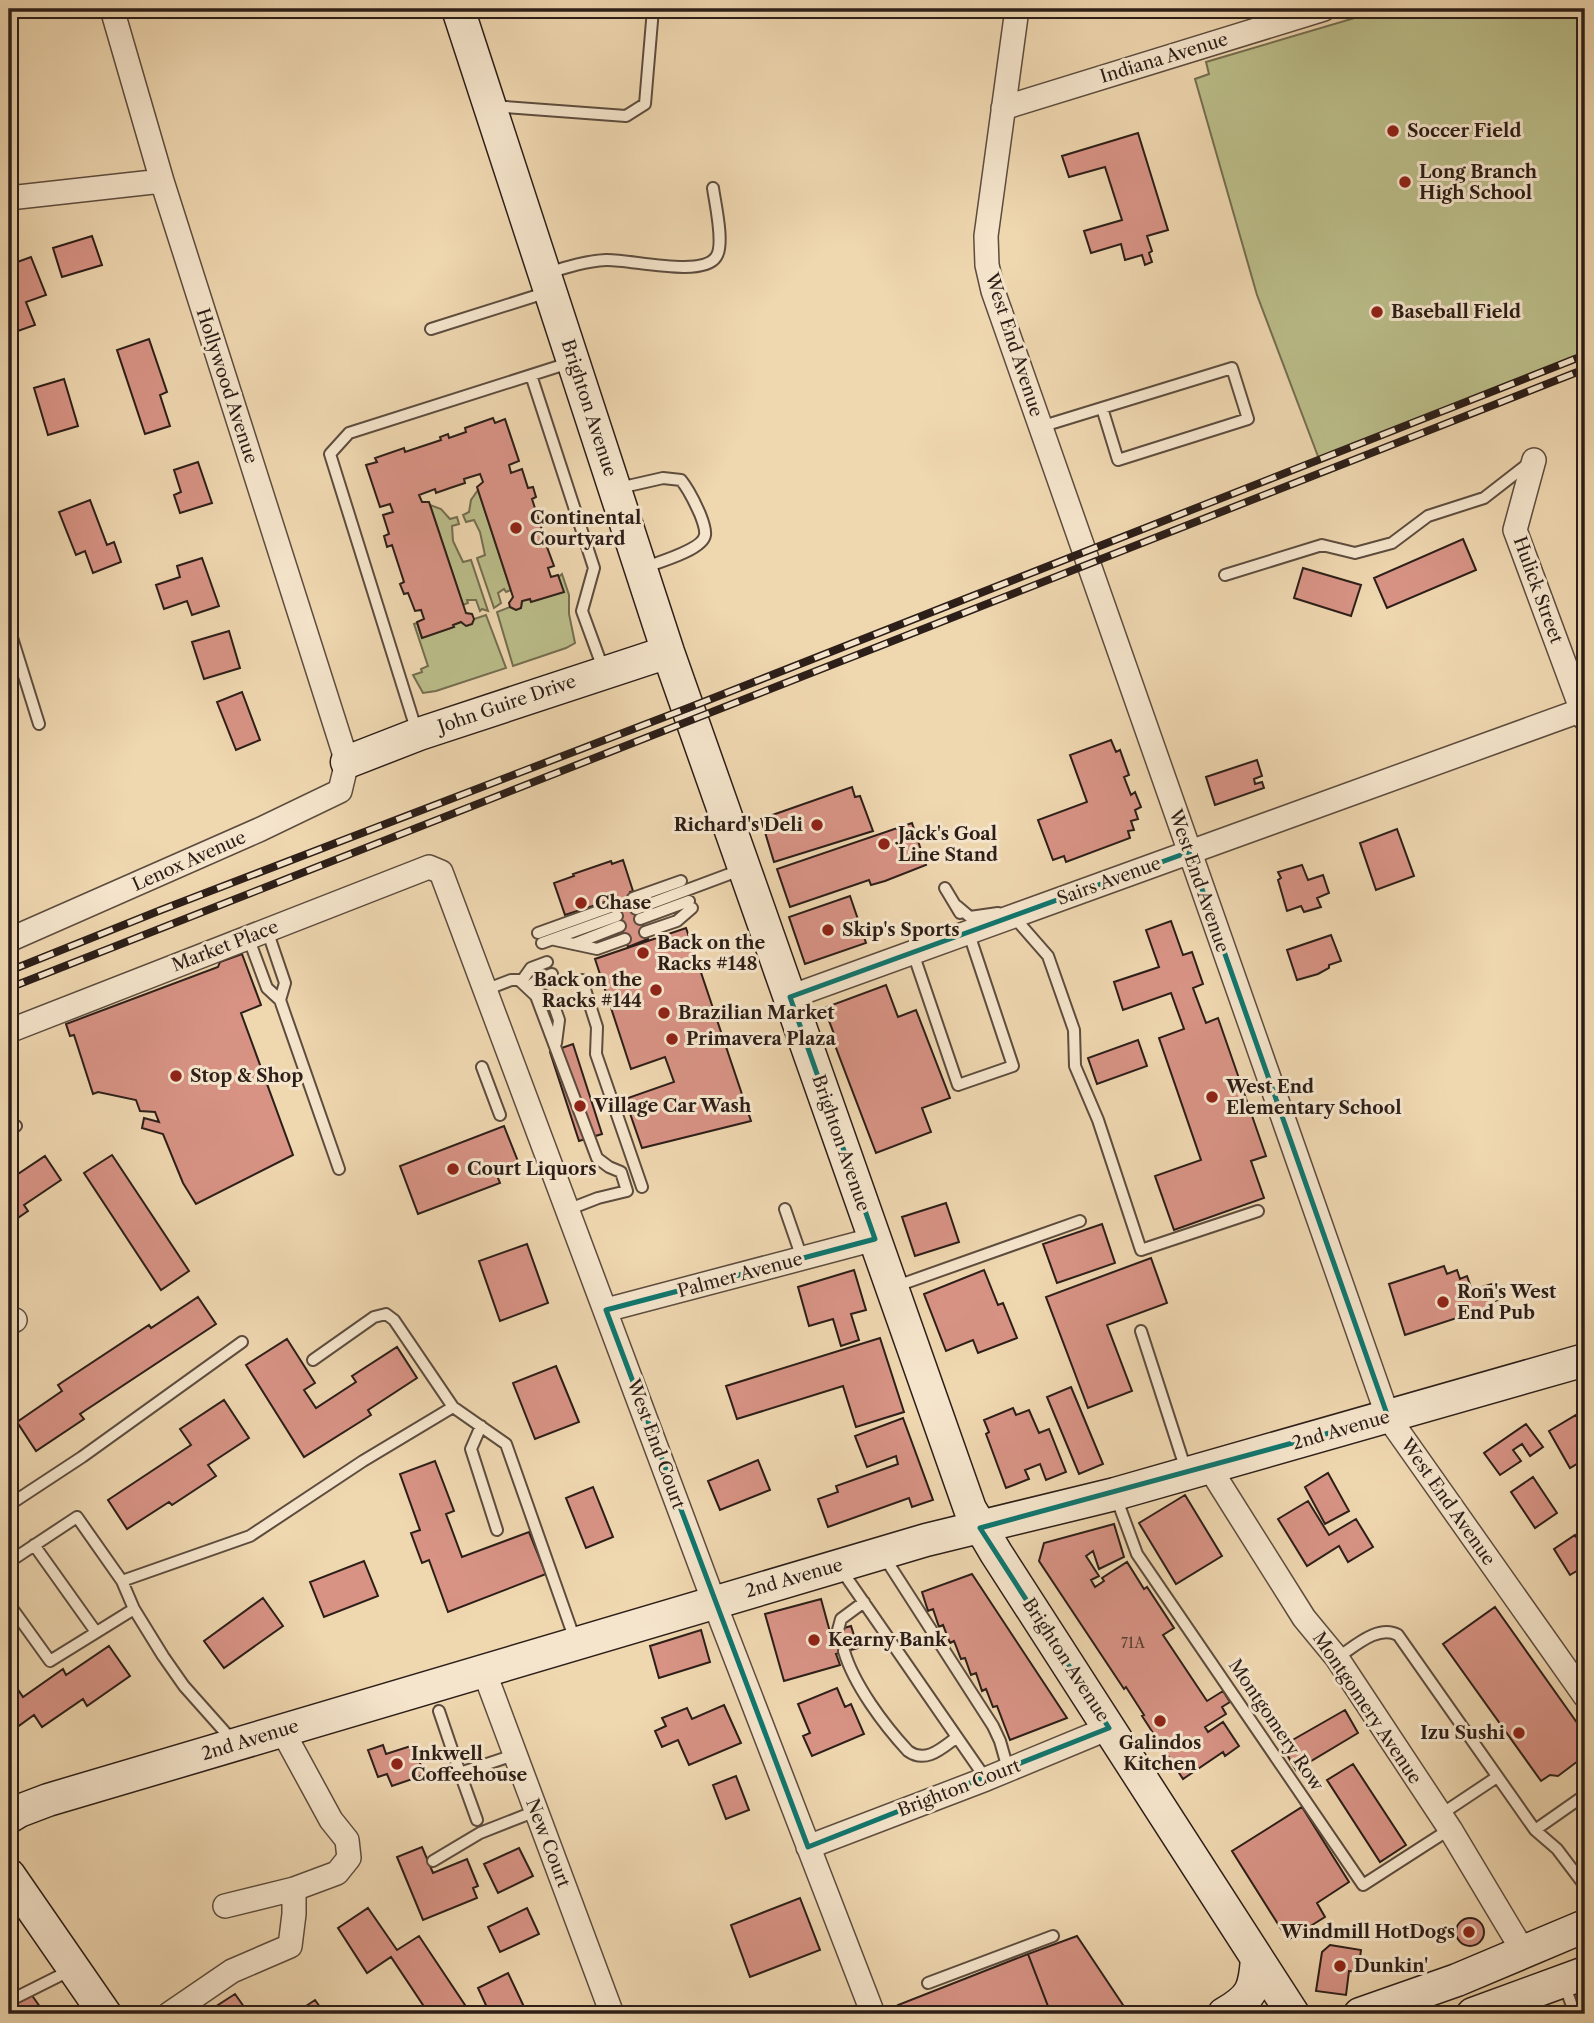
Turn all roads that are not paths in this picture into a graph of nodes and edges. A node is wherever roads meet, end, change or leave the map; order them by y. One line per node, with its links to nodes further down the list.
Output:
1 (113, 9): 8 (street, Hollywood Avenue)
2 (458, 9): 6 (street, Brighton Avenue)
3 (653, 9): 6 (lane)
4 (1017, 9): 7 (street, West End Avenue)
5 (1324, 9): 7 (street, Indiana Avenue)
6 (490, 106): 11 (street, Brighton Avenue)
7 (1003, 108): 16 (street, West End Avenue)
8 (162, 181): 10 (street); 27 (street, Hollywood Avenue)
9 (713, 188): 11 (lane)
10 (9, 198)
11 (548, 282): 12 (lane); 13 (street, Brighton Avenue)
12 (432, 329)
13 (574, 362): 14 (lane); 18 (street, Brighton Avenue)
14 (531, 375): 23 (lane); 26 (lane)
15 (1102, 408): 15 (lane); 16 (lane)
16 (1041, 427): 28 (street, West End Avenue)
17 (1534, 460): 20 (lane); 24 (street, Hulick Street)
18 (616, 489): 19 (street, Brighton Avenue); 19 (lane)
19 (642, 569): 22 (street, Brighton Avenue)
20 (1225, 575)
21 (9, 628): 25 (lane)
22 (668, 652): 23 (street, John Guire Drive); 29 (street, Brighton Avenue)
23 (604, 671): 26 (street, John Guire Drive)
24 (1584, 713): 28 (street, Sairs Avenue)
25 (39, 724)
26 (417, 735): 27 (street, John Guire Drive)
27 (347, 762): 40 (street, Lenox Avenue)
28 (1189, 852): 35 (street, Sairs Avenue); 70 (street, West End Avenue)
29 (746, 868): 32 (lane); 48 (street, Brighton Avenue)
30 (441, 872): 38 (street, Market Place); 47 (street, West End Court)
31 (945, 888): 33 (lane)
32 (687, 895): 34 (lane); 36 (lane)
33 (957, 906): 35 (lane); 37 (lane)
34 (636, 909)
35 (1013, 916): 37 (street, Sairs Avenue); 59 (lane)
36 (645, 932)
37 (969, 932): 42 (street, Sairs Avenue); 42 (lane)
38 (258, 933): 49 (lane); 49 (lane); 50 (street, Market Place)
39 (625, 939): 41 (lane)
40 (9, 940)
41 (574, 944): 41 (lane)
42 (913, 953): 48 (street, Sairs Avenue)
43 (547, 962): 46 (lane)
44 (552, 974): 46 (lane)
45 (582, 980): 53 (lane)
46 (525, 984): 47 (lane); 55 (lane)
47 (485, 990): 58 (street, West End Court)
48 (790, 998): 61 (street, Brighton Avenue)
49 (280, 1000): 54 (lane)
50 (9, 1031)
51 (482, 1067): 52 (lane)
52 (500, 1115)
53 (635, 1166): 55 (lane); 56 (lane)
54 (339, 1169)
55 (621, 1171): 58 (lane)
56 (642, 1187)
57 (786, 1209): 62 (lane)
58 (567, 1210): 64 (street, West End Court)
59 (1258, 1211)
60 (1080, 1221): 63 (lane)
61 (875, 1239): 62 (street, Palmer Avenue); 63 (street, Brighton Avenue)
62 (802, 1258): 64 (street, Palmer Avenue)
63 (891, 1288): 75 (street, Brighton Avenue)
64 (606, 1310): 82 (street, West End Court)
65 (1141, 1331): 72 (lane)
66 (242, 1342): 74 (lane)
67 (313, 1360): 69 (lane)
68 (1585, 1360): 70 (street, 2nd Avenue)
69 (453, 1407): 71 (lane); 81 (lane)
70 (1388, 1417): 72 (street, 2nd Avenue); 92 (street, West End Avenue)
71 (481, 1426): 76 (lane); 88 (lane)
72 (1198, 1470): 73 (street, 2nd Avenue); 90 (street, Montgomery Avenue)
73 (1115, 1494): 75 (street, 2nd Avenue); 107 (lane, Montgomery Row)
74 (9, 1505)
75 (980, 1528): 78 (street, 2nd Avenue); 94 (street, Brighton Avenue)
76 (497, 1530)
77 (34, 1545): 79 (lane); 81 (lane); 87 (lane)
78 (881, 1553): 80 (street, 2nd Avenue); 99 (lane)
79 (9, 1562)
80 (838, 1565): 82 (street, 2nd Avenue); 83 (lane)
81 (121, 1581): 85 (lane)
82 (715, 1602): 88 (street, 2nd Avenue); 109 (street, West End Court)
83 (864, 1602): 86 (lane); 96 (lane)
84 (9, 1604): 87 (lane)
85 (134, 1609): 87 (lane); 97 (lane)
86 (838, 1630)
87 (96, 1632)
88 (575, 1643): 91 (street, 2nd Avenue)
89 (844, 1651): 96 (lane)
90 (1337, 1658): 101 (lane); 107 (street, Montgomery Avenue)
91 (484, 1671): 95 (street, 2nd Avenue); 98 (street, New Court)
92 (1585, 1696)
93 (439, 1711): 100 (lane)
94 (1109, 1728): 99 (street, Brighton Court); 118 (street, Brighton Avenue)
95 (282, 1730): 97 (street, 2nd Avenue); 113 (street)
96 (957, 1737): 102 (lane)
97 (236, 1744): 105 (street, 2nd Avenue)
98 (514, 1755): 100 (lane); 104 (street, New Court)
99 (1008, 1769): 102 (street, Brighton Court)
100 (460, 1773): 106 (lane)
101 (1497, 1777): 107 (lane); 108 (lane)
102 (986, 1779): 109 (street, Brighton Court)
103 (1585, 1795): 108 (lane)
104 (536, 1811): 110 (lane); 127 (street, New Court)
105 (9, 1817)
106 (477, 1820)
107 (1445, 1822): 117 (street, Montgomery Avenue)
108 (1535, 1830): 112 (lane)
109 (808, 1847): 124 (street, West End Court)
110 (433, 1861)
111 (9, 1875): 119 (street)
112 (1585, 1886)
113 (294, 1889): 114 (street); 126 (street)
114 (225, 1906)
115 (1585, 1926): 117 (street)
116 (1053, 1936): 121 (lane)
117 (1523, 1951): 130 (street)
118 (1257, 1958): 128 (street); 129 (street, Brighton Avenue)
119 (74, 1969): 122 (lane); 125 (street)
120 (1574, 1977): 123 (street); 132 (lane)
121 (928, 1983)
122 (9, 2001)
123 (1535, 2004): 131 (street)
124 (865, 2012)
125 (105, 2014)
126 (169, 2014)
127 (610, 2014)
128 (1224, 2014)
129 (1293, 2014)
130 (1360, 2014)
131 (1473, 2014)
132 (1575, 2014)

